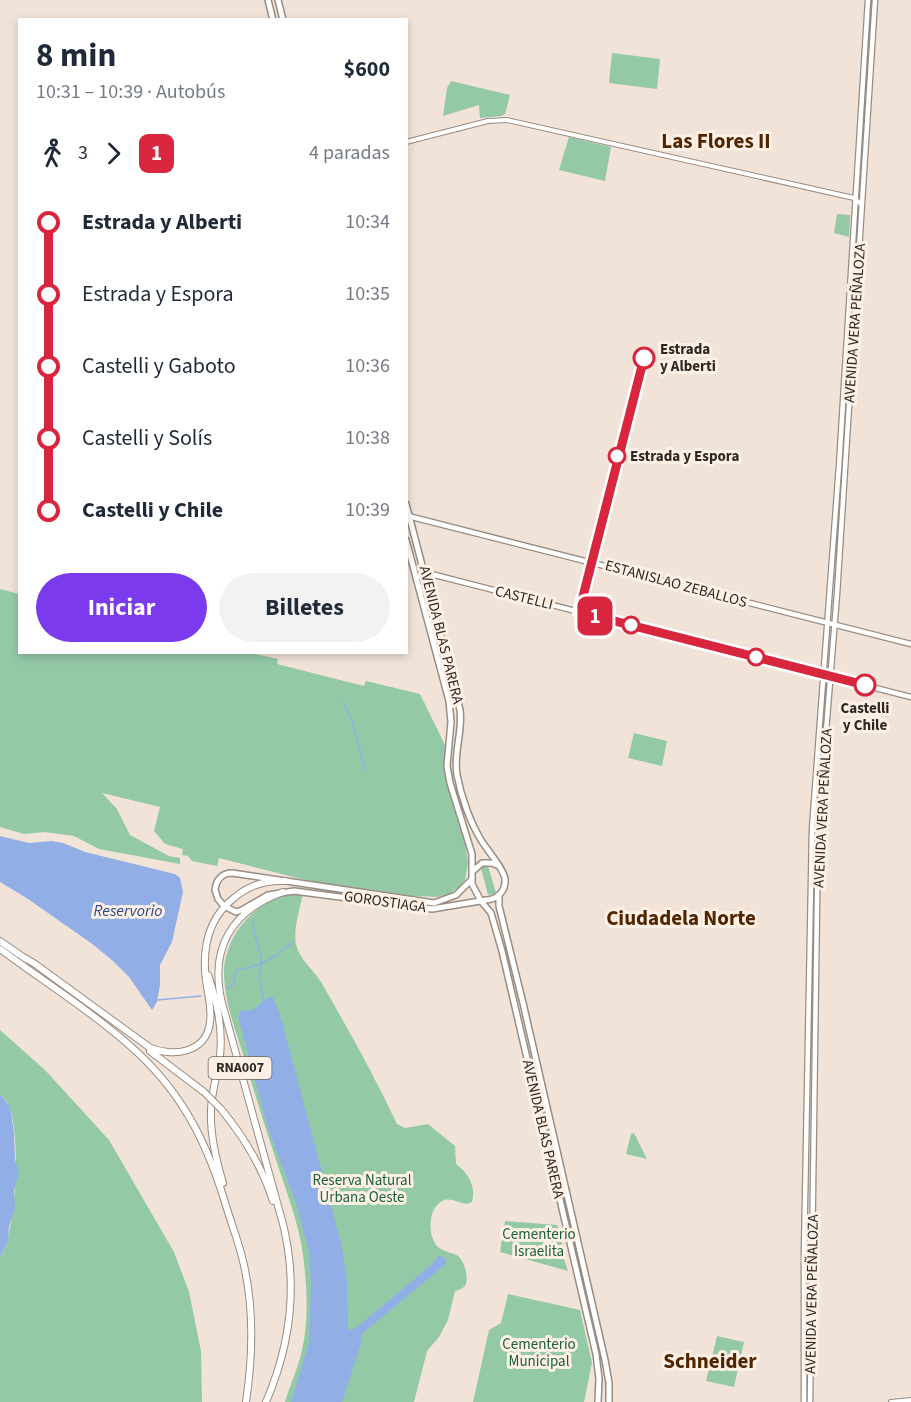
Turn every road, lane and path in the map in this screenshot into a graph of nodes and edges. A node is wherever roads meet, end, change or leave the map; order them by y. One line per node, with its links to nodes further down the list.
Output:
1 (268, 0): 5 (main road)
2 (278, 0): 6 (main road)
3 (868, 0): 8 (main road, AVENIDA VERA PEÑALOZA)
4 (875, 0): 9 (main road, AVENIDA VERA PEÑALOZA)
5 (272, 18)
6 (282, 18)
7 (408, 141): 8 (street)
8 (854, 198): 9 (street); 14 (main road, AVENIDA VERA PEÑALOZA)
9 (863, 206): 15 (main road, AVENIDA VERA PEÑALOZA)
10 (408, 516): 12 (main road, AVENIDA BLAS PARERA); 14 (main road, ESTANISLAO ZEBALLOS)
11 (408, 547): 13 (main road, AVENIDA BLAS PARERA)
12 (425, 573): 13 (main road); 17 (main road, CASTELLI); 20 (main road, AVENIDA BLAS PARERA)
13 (416, 577): 21 (main road, AVENIDA BLAS PARERA)
14 (827, 623): 15 (main road, ESTANISLAO ZEBALLOS); 17 (main road, AVENIDA VERA PEÑALOZA)
15 (835, 625): 16 (main road, ESTANISLAO ZEBALLOS); 18 (main road, AVENIDA VERA PEÑALOZA)
16 (911, 644)
17 (824, 674): 18 (main road, CASTELLI); 40 (main road, AVENIDA VERA PEÑALOZA)
18 (831, 676): 19 (main road, CASTELLI); 41 (main road, AVENIDA VERA PEÑALOZA)
19 (911, 697)
20 (498, 866): 21 (main road); 25 (main road)
21 (473, 871): 22 (main road)
22 (472, 879): 26 (main road, GOROSTIAGA); 27 (main road)
23 (285, 881): 26 (main road, GOROSTIAGA); 28 (highway, RNA007); 28 (main road, GOROSTIAGA)
24 (283, 892): 26 (main road, GOROSTIAGA); 28 (main road); 34 (highway, RNA007)
25 (499, 896): 27 (main road, GOROSTIAGA); 39 (main road, AVENIDA BLAS PARERA)
26 (382, 899): 27 (main road, GOROSTIAGA)
27 (482, 899): 38 (main road, AVENIDA BLAS PARERA)
28 (224, 906): 32 (highway, RNA007)
29 (0, 941): 31 (highway, RNA007)
30 (0, 949): 33 (highway, RNA007)
31 (25, 958): 32 (highway); 34 (highway, RNA007, bridge)
32 (205, 963): 33 (highway, RNA007)
33 (242, 1259): 36 (highway, RNA007)
34 (291, 1271): 37 (highway, RNA007)
35 (911, 1400): 42 (street)
36 (246, 1402)
37 (266, 1402)
38 (596, 1402)
39 (610, 1402)
40 (804, 1402)
41 (810, 1402)
42 (891, 1402)

